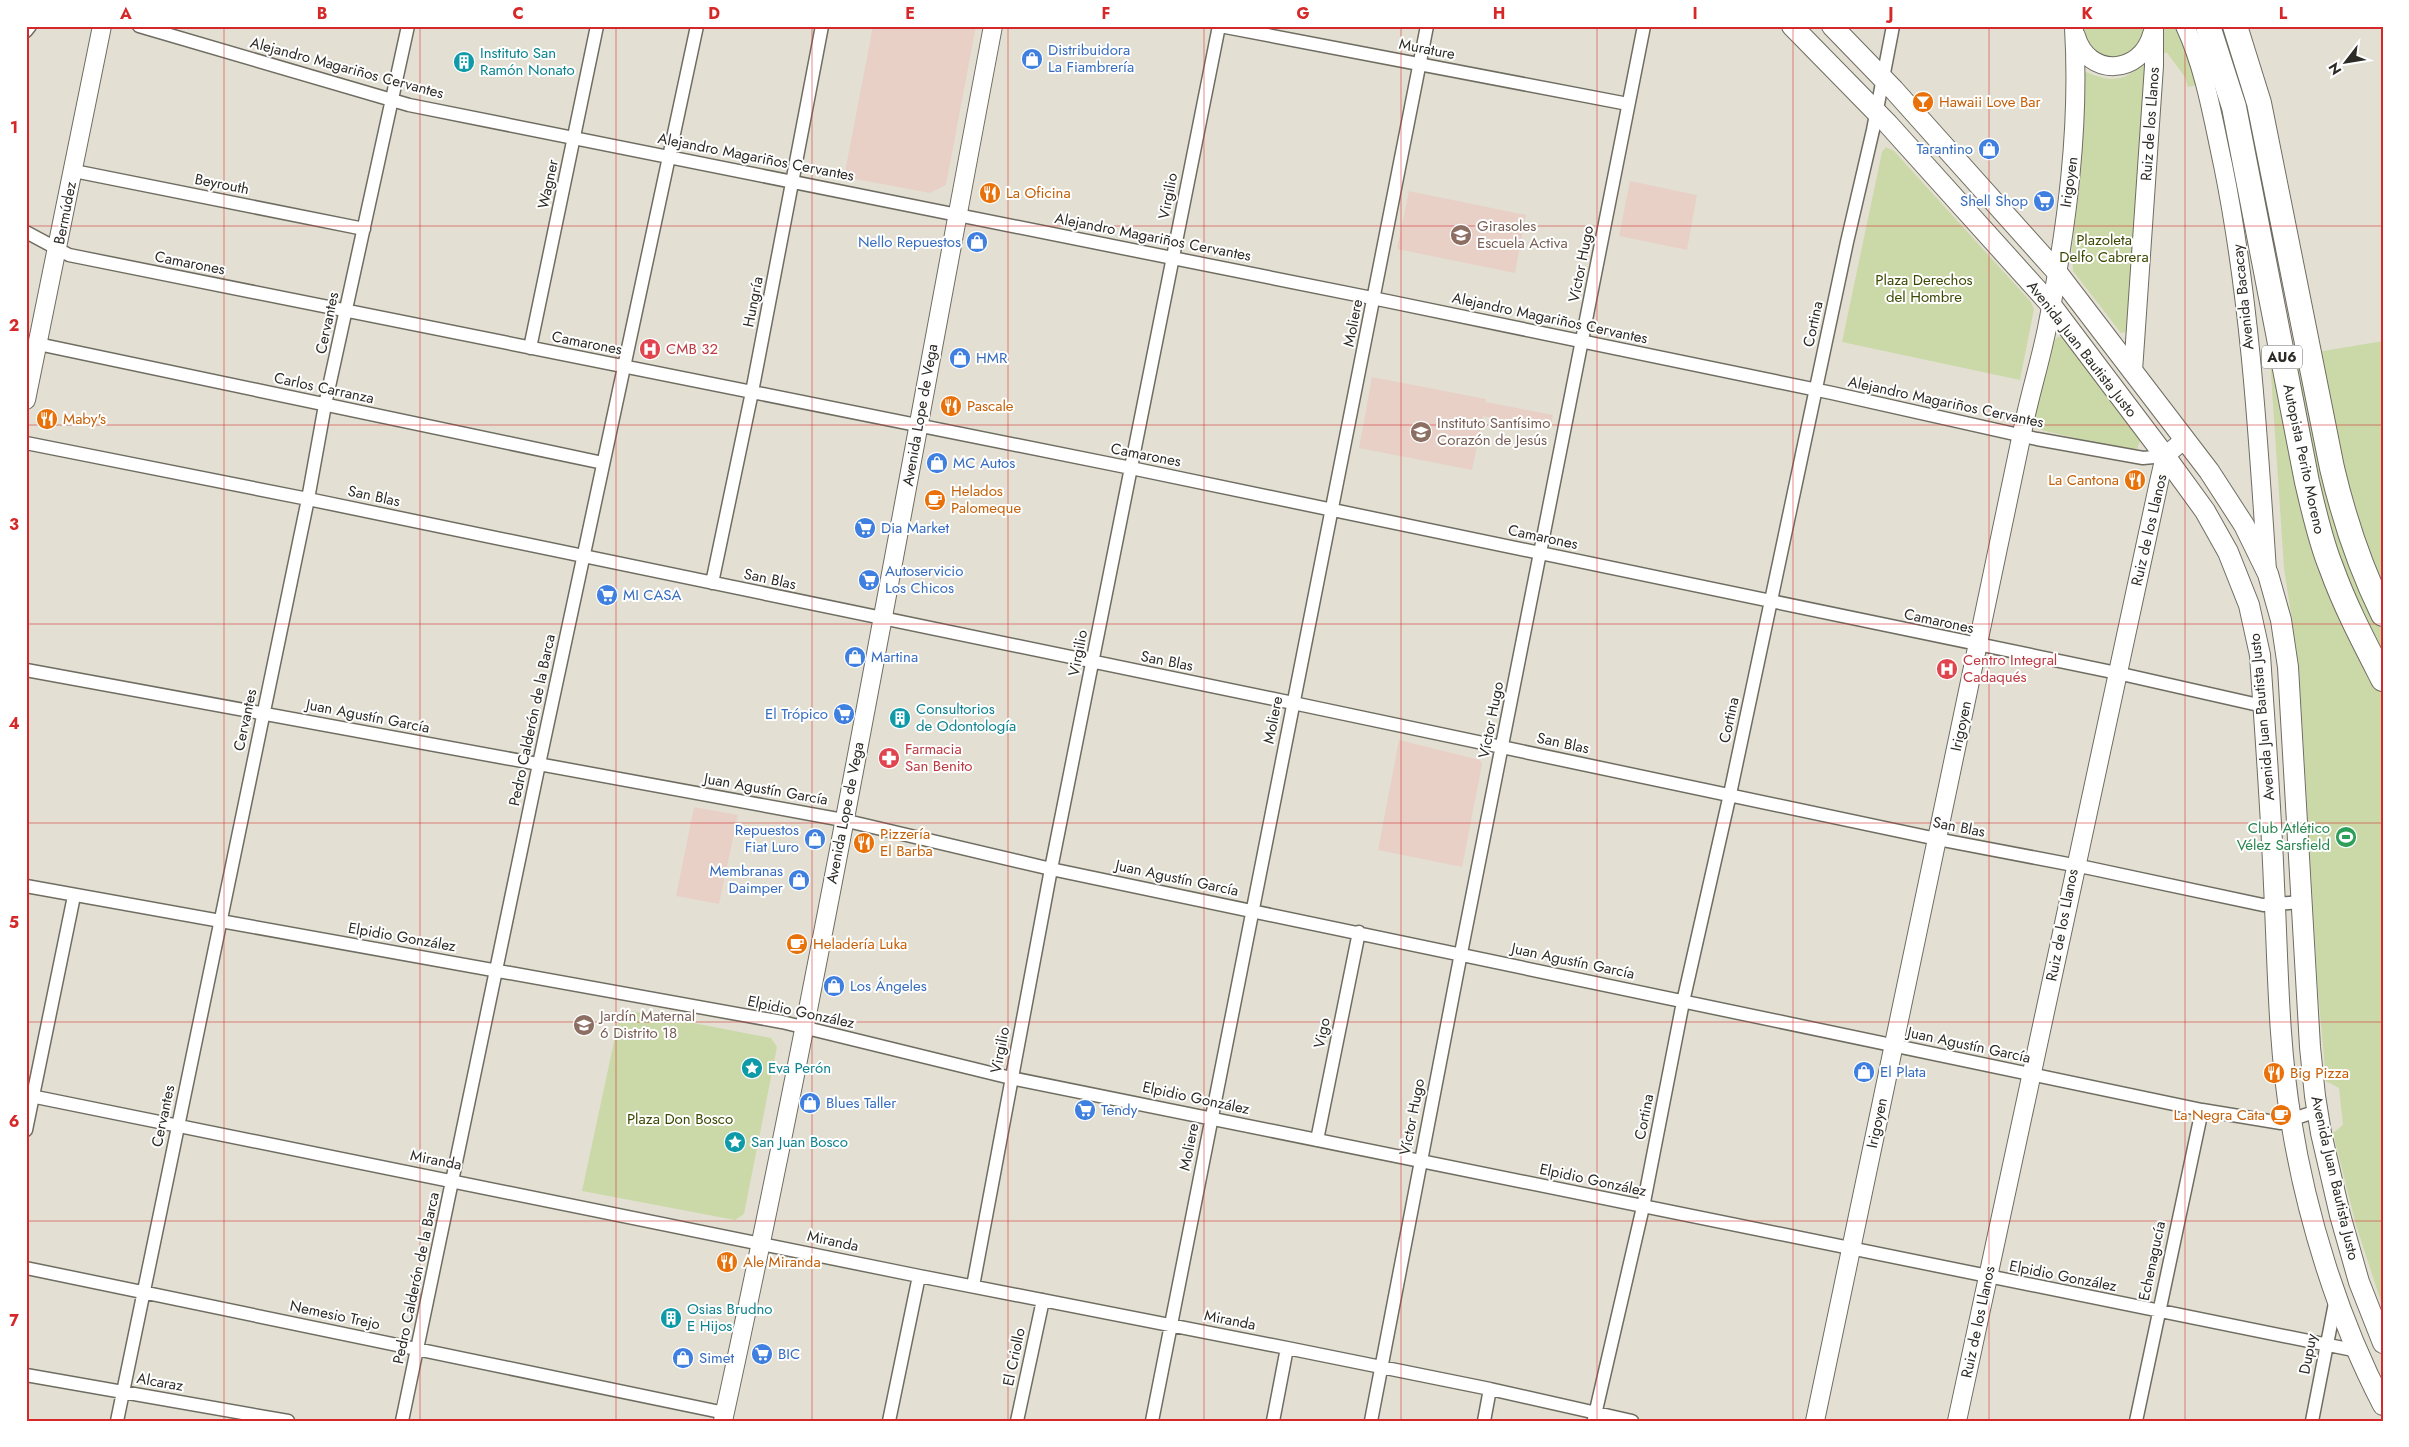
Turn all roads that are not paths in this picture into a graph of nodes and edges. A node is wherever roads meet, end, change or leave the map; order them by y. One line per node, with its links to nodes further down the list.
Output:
1 (30, 26): 20 (street)
2 (102, 26): 28 (street, Bermúdez)
3 (139, 26): 23 (street, Alejandro Magariños Cervantes)
4 (408, 26): 23 (street, Cervantes)
5 (597, 26): 26 (street, Wagner)
6 (698, 26): 27 (street, Pedro Calderón de la Barca)
7 (822, 26): 29 (street, Hungría)
8 (993, 26): 30 (street, Avenida Lope de Vega)
9 (1220, 26): 21 (street, Murature); 34 (street, Virgilio)
10 (1427, 26): 21 (street, Moliere)
11 (1644, 26): 24 (street, Víctor Hugo)
12 (1792, 26): 25 (main road, Avenida Juan Bautista Justo)
13 (1832, 26): 22 (main road, Avenida Juan Bautista Justo)
14 (1893, 26): 22 (street, Cortina)
15 (2154, 26): 19 (street); 44 (street, Ruiz de los Llanos)
16 (2185, 26): 60 (street, Avenida Bacacay)
17 (2208, 26): 69 (highway, Autopista Perito Moreno / AU6)
18 (2235, 26): 63 (highway, Autopista Perito Moreno / AU6)
19 (2074, 27): 35 (street, Irigoyen)
20 (26, 32)
21 (1420, 64): 24 (street, Murature); 36 (street, Moliere)
22 (1882, 78): 25 (street, Cortina); 35 (main road, Avenida Juan Bautista Justo)
23 (392, 101): 26 (street, Alejandro Magariños Cervantes); 31 (street, Cervantes)
24 (1628, 104): 39 (street, Víctor Hugo)
25 (1876, 112): 37 (main road, Avenida Juan Bautista Justo); 45 (street, Cortina)
26 (574, 138): 27 (street, Alejandro Magariños Cervantes); 41 (street, Wagner)
27 (668, 157): 29 (street, Alejandro Magariños Cervantes); 43 (street, Pedro Calderón de la Barca)
28 (74, 171): 31 (street, Beyrouth); 33 (street, Bermúdez)
29 (793, 182): 30 (street, Alejandro Magariños Cervantes); 46 (street, Hungría)
30 (957, 214): 34 (street, Alejandro Magariños Cervantes); 49 (street, Avenida Lope de Vega)
31 (364, 229): 38 (street, Cervantes)
32 (26, 232): 33 (street, Camarones)
33 (58, 250): 38 (street, Camarones); 40 (street, Bermúdez)
34 (1173, 258): 36 (street, Alejandro Magariños Cervantes); 55 (street, Virgilio)
35 (2056, 271): 37 (street, Irigoyen); 44 (main road, Avenida Juan Bautista Justo)
36 (1374, 298): 39 (street, Alejandro Magariños Cervantes); 57 (street, Moliere)
37 (2051, 305): 50 (street, Irigoyen); 53 (main road, Avenida Juan Bautista Justo)
38 (346, 311): 41 (street, Camarones); 48 (street, Cervantes)
39 (1583, 342): 45 (street, Alejandro Magariños Cervantes); 58 (street, Víctor Hugo)
40 (38, 344): 42 (street, Bermúdez); 48 (street, Carlos Carranza)
41 (530, 348): 43 (street, Camarones)
42 (29, 366): 47 (street, Bermúdez)
43 (624, 366): 46 (street, Camarones); 54 (street, Pedro Calderón de la Barca)
44 (2133, 371): 51 (main road, Avenida Juan Bautista Justo)
45 (1816, 390): 50 (street, Alejandro Magariños Cervantes); 62 (street, Cortina)
46 (752, 392): 49 (street, Camarones); 61 (street, Hungría)
47 (26, 400)
48 (325, 405): 54 (street, Carlos Carranza); 56 (street, Cervantes)
49 (918, 427): 55 (street, Camarones); 64 (street, Avenida Lope de Vega)
50 (2022, 435): 53 (street, Alejandro Magariños Cervantes); 65 (street, Irigoyen)
51 (2185, 439): 53 (street, Ruiz de los Llanos); 60 (main road, Avenida Juan Bautista Justo)
52 (26, 443): 56 (street, San Blas)
53 (2165, 456): 68 (street, Ruiz de los Llanos); 71 (main road, Avenida Juan Bautista Justo)
54 (602, 463): 59 (street, Pedro Calderón de la Barca)
55 (1131, 468): 57 (street, Camarones); 66 (street, Virgilio)
56 (308, 499): 59 (street, San Blas); 72 (street, Cervantes)
57 (1332, 510): 58 (street, Camarones); 70 (street, Moliere)
58 (1540, 554): 62 (street, Camarones); 73 (street, Víctor Hugo)
59 (583, 556): 61 (street, San Blas); 74 (street, Pedro Calderón de la Barca)
60 (2268, 574): 82 (main road, Avenida Juan Bautista Justo)
61 (712, 583): 64 (street, San Blas)
62 (1770, 602): 65 (street, Camarones); 75 (street, Cortina)
63 (2383, 614)
64 (882, 619): 66 (street, San Blas); 76 (street, Avenida Lope de Vega)
65 (1978, 645): 68 (street, Camarones); 77 (street, Irigoyen)
66 (1093, 662): 70 (street, San Blas); 79 (street, Virgilio)
67 (26, 670): 72 (street, Juan Agustín García)
68 (2117, 673): 71 (street, Camarones); 78 (street, Ruiz de los Llanos)
69 (2383, 679)
70 (1293, 703): 73 (street, San Blas); 84 (street, Moliere)
71 (2263, 706): 83 (main road, Avenida Juan Bautista Justo)
72 (263, 713): 74 (street, Juan Agustín García); 85 (street, Cervantes)
73 (1503, 747): 75 (street, San Blas); 87 (street, Víctor Hugo)
74 (539, 764): 76 (street, Juan Agustín García); 88 (street, Pedro Calderón de la Barca)
75 (1730, 794): 77 (street, San Blas); 89 (street, Cortina)
76 (844, 820): 79 (street, Juan Agustín García); 90 (street, Avenida Lope de Vega)
77 (1937, 839): 78 (street, San Blas); 91 (street, Irigoyen)
78 (2074, 865): 83 (street, San Blas); 92 (street, Ruiz de los Llanos)
79 (1051, 869): 84 (street, Juan Agustín García); 93 (street, Virgilio)
80 (26, 886): 81 (street, Elpidio González)
81 (74, 896): 85 (street, Elpidio González); 94 (street)
82 (2301, 902): 83 (street, San Blas); 96 (main road, Avenida Juan Bautista Justo)
83 (2275, 904): 98 (main road, Avenida Juan Bautista Justo)
84 (1252, 910): 86 (street, Juan Agustín García); 97 (street, Moliere)
85 (220, 920): 88 (street, Elpidio González); 99 (street, Cervantes)
86 (1359, 932): 87 (street, Juan Agustín García); 101 (street, Vigo)
87 (1461, 953): 89 (street, Juan Agustín García); 102 (street, Víctor Hugo)
88 (496, 971): 90 (street, Elpidio González); 103 (street, Pedro Calderón de la Barca)
89 (1684, 1002): 91 (street, Juan Agustín García); 104 (street, Cortina)
90 (803, 1028): 93 (street, Elpidio González); 105 (street, Avenida Lope de Vega)
91 (1894, 1046): 92 (street, Juan Agustín García); 106 (street, Irigoyen)
92 (2032, 1074): 95 (street, Juan Agustín García); 109 (street, Ruiz de los Llanos)
93 (1011, 1078): 97 (street, Elpidio González); 110 (street, Virgilio)
94 (30, 1096): 99 (street, Miranda); 100 (street)
95 (2202, 1110): 98 (street, Juan Agustín García); 114 (street, Echenagucía)
96 (2317, 1111): 98 (street, Juan Agustín García); 116 (main road, Avenida Juan Bautista Justo)
97 (1211, 1118): 101 (street, Elpidio González); 115 (street, Moliere)
98 (2291, 1120): 112 (main road, Avenida Juan Bautista Justo)
99 (178, 1125): 103 (street, Miranda); 111 (street, Cervantes)
100 (26, 1130)
101 (1317, 1140): 102 (street, Elpidio González)
102 (1420, 1161): 104 (street, Elpidio González); 121 (street, Víctor Hugo)
103 (452, 1180): 105 (street, Miranda); 119 (street, Pedro Calderón de la Barca)
104 (1643, 1208): 106 (street, Elpidio González); 127 (street, Cortina)
105 (761, 1243): 108 (street, Miranda); 126 (street, Avenida Lope de Vega)
106 (1851, 1248): 109 (street, Elpidio González); 139 (street, Irigoyen)
107 (26, 1268): 111 (street, Nemesio Trejo)
108 (920, 1276): 110 (street, Miranda); 132 (street)
109 (1987, 1277): 114 (street, Elpidio González); 140 (street, Ruiz de los Llanos)
110 (974, 1286): 113 (street, Miranda)
111 (144, 1292): 119 (street, Nemesio Trejo); 124 (street, Cervantes)
112 (2337, 1294): 117 (street, Dupuy); 120 (main road, Avenida Juan Bautista Justo)
113 (1043, 1300): 115 (street, Miranda); 133 (street, El Criollo)
114 (2158, 1312): 117 (street, Elpidio González); 141 (street, Echenagucía)
115 (1170, 1325): 118 (street, Miranda); 134 (street, Moliere)
116 (2383, 1344)
117 (2326, 1346): 120 (street, Elpidio González); 142 (street, Dupuy)
118 (1288, 1348): 121 (street, Miranda); 135 (street)
119 (418, 1349): 126 (street, Nemesio Trejo); 131 (street, Pedro Calderón de la Barca)
120 (2358, 1351): 125 (main road, Avenida Juan Bautista Justo)
121 (1382, 1367): 123 (street, Miranda); 136 (street, Víctor Hugo)
122 (26, 1375): 124 (street, Alcaraz)
123 (1490, 1389): 127 (street, Miranda); 137 (street)
124 (122, 1392): 128 (street, Alcaraz); 129 (street, Cervantes)
125 (2383, 1405)
126 (724, 1417)
127 (1595, 1417): 138 (street, Miranda)
128 (260, 1419): 130 (street, Alcaraz)
129 (117, 1421)
130 (288, 1421)
131 (402, 1421)
132 (889, 1421)
133 (1017, 1421)
134 (1152, 1421)
135 (1273, 1421)
136 (1371, 1421)
137 (1484, 1421)
138 (1632, 1421)
139 (1815, 1421)
140 (1957, 1421)
141 (2136, 1421)
142 (2312, 1421)

